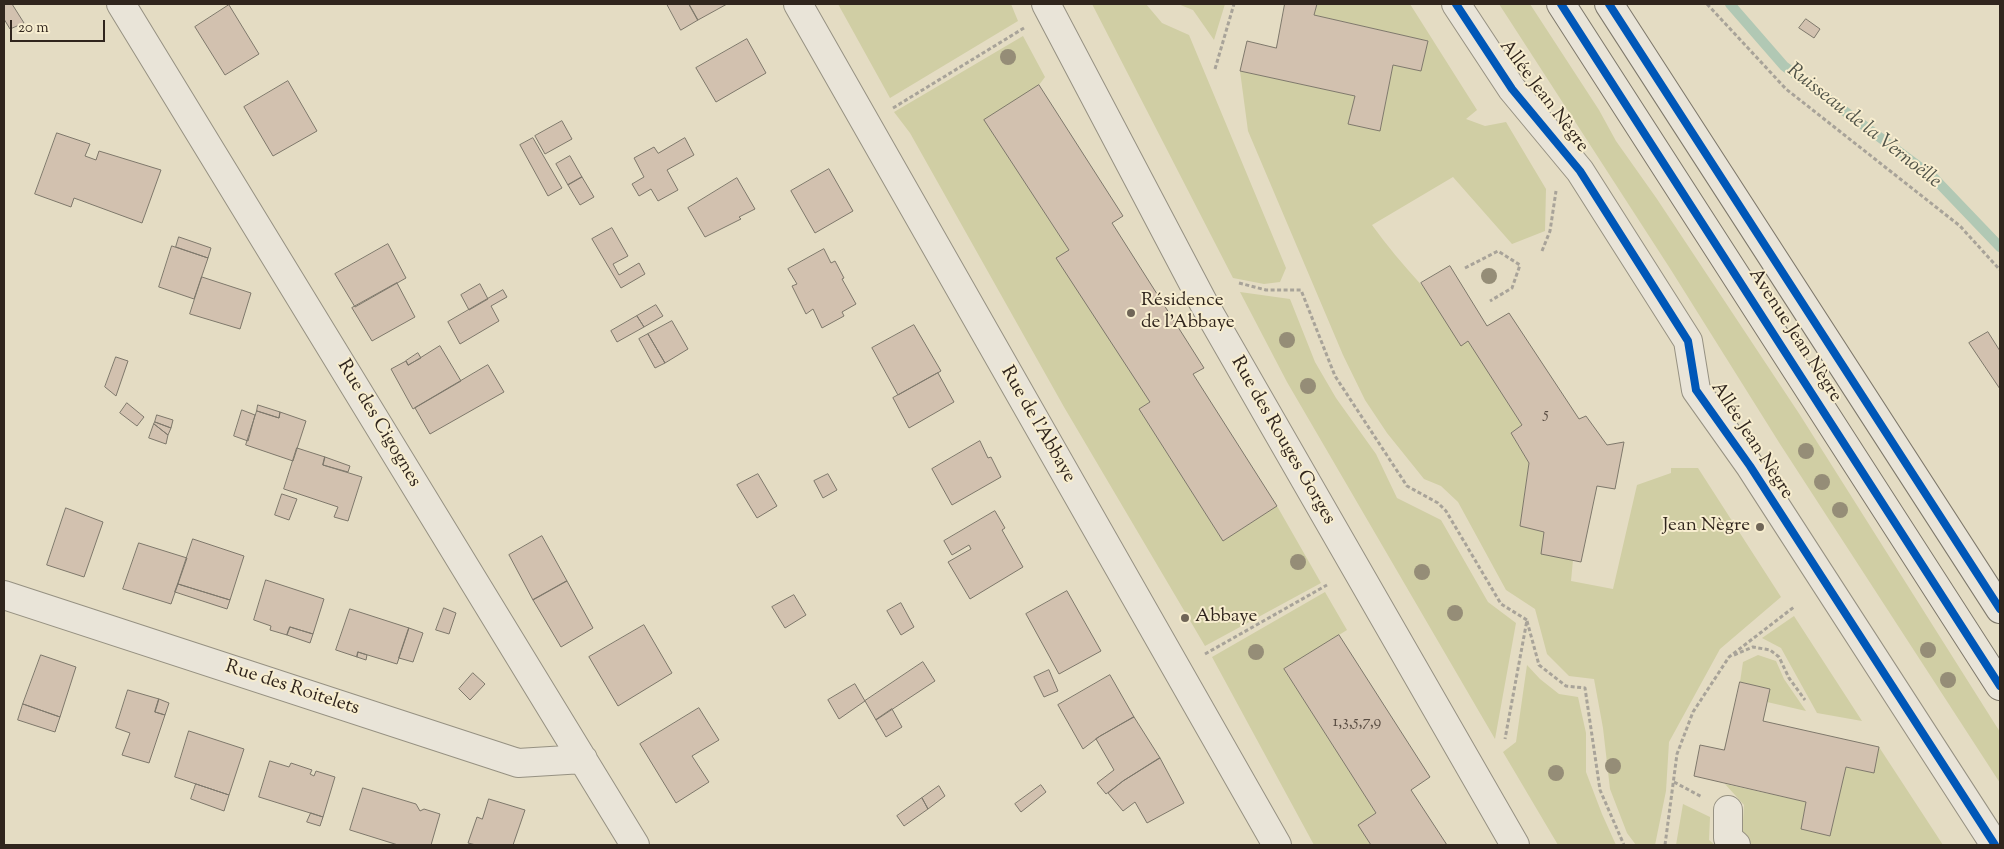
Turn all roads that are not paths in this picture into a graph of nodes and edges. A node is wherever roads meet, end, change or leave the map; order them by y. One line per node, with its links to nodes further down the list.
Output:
1 (121, 4): 10 (street, Rue des Cigognes)
2 (798, 4): 13 (street, Rue de l'Abbaye)
3 (1046, 4): 14 (street, Rue des Rouges Gorges)
4 (1456, 4): 16 (street, Allée Jean Nègre)
5 (1560, 4): 9 (street, Avenue Jean Nègre)
6 (1609, 4): 8 (street, Avenue Jean Nègre)
7 (4, 595): 10 (street, Rue des Roitelets)
8 (2000, 609)
9 (2000, 686)
10 (583, 759): 12 (street, Rue des Cigognes)
11 (1728, 810): 15 (street)
12 (635, 845)
13 (1277, 845)
14 (1515, 845)
15 (1736, 845)
16 (1994, 845)

